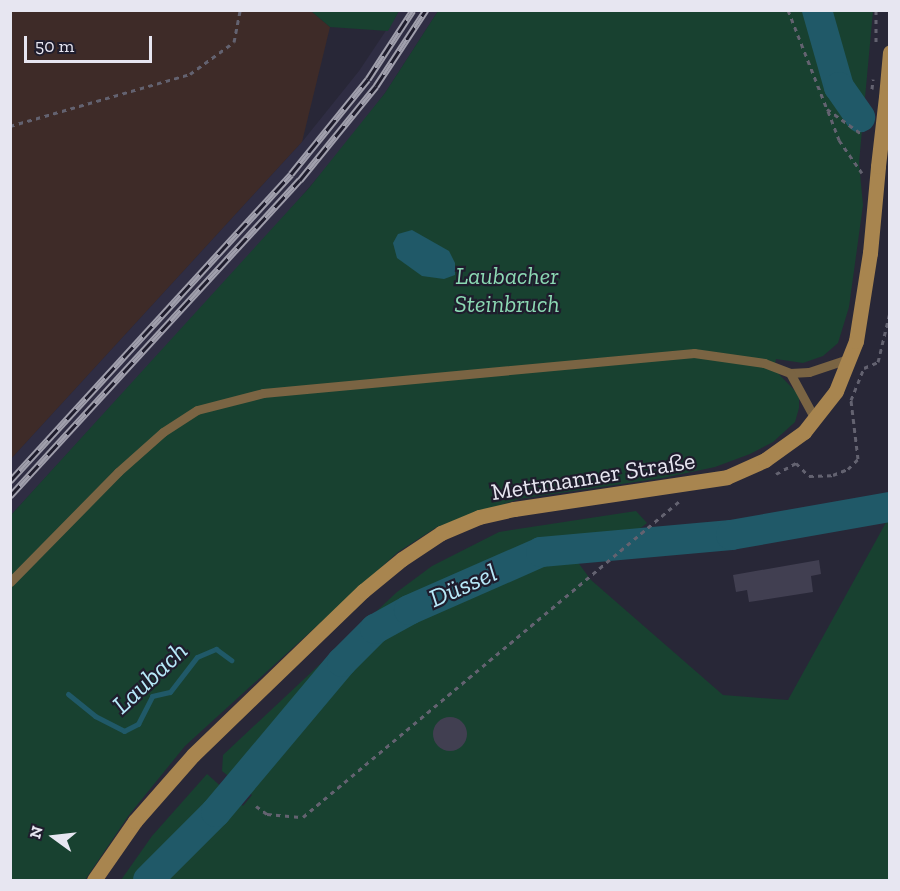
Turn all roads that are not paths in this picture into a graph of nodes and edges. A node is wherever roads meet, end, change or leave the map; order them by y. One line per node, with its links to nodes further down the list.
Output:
1 (890, 52): 2 (main road, Mettmanner Straße, bridge)
2 (851, 357): 3 (lane); 4 (main road, Mettmanner Straße)
3 (790, 373): 4 (lane); 5 (lane)
4 (815, 419): 6 (main road, Mettmanner Straße)
5 (10, 582)
6 (94, 880)

